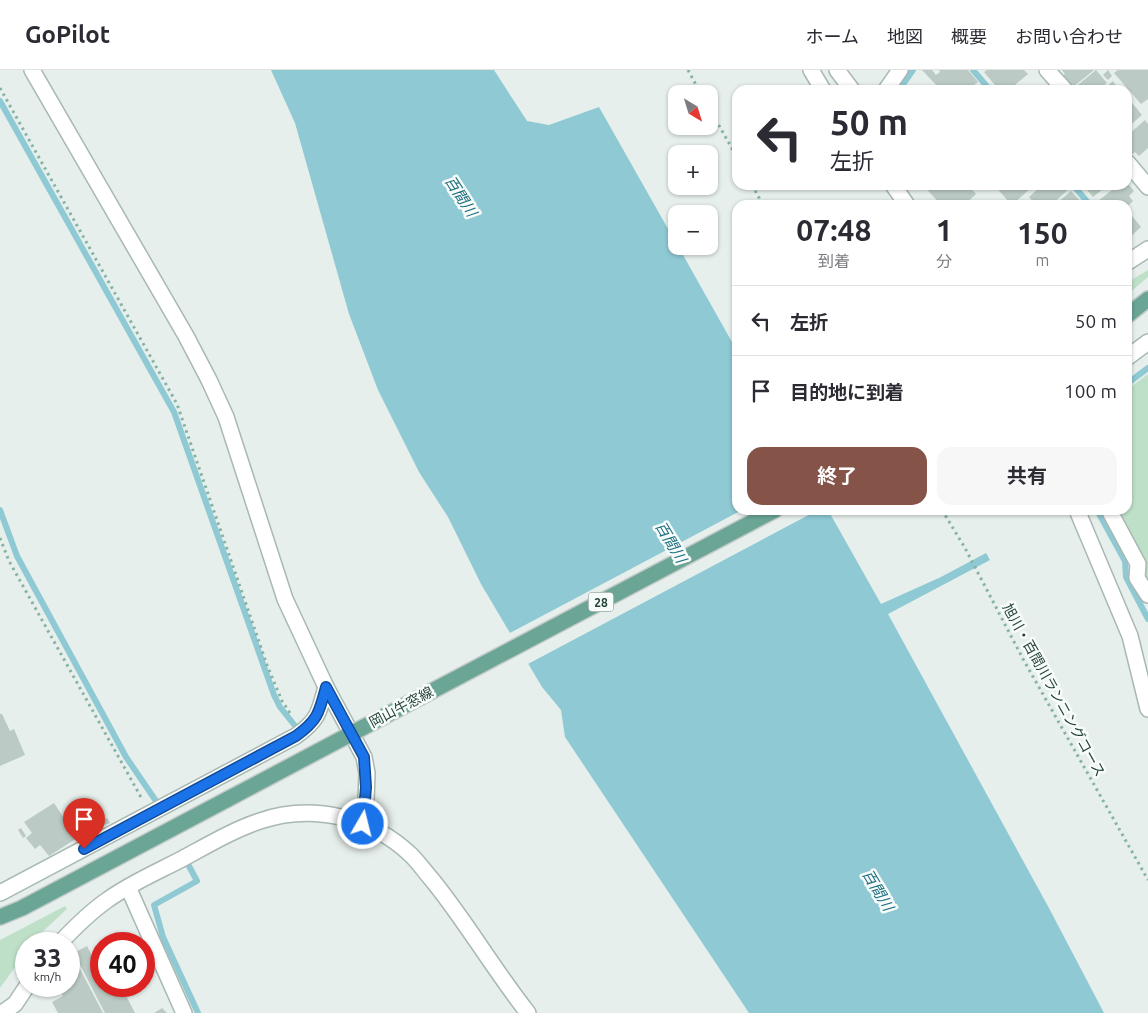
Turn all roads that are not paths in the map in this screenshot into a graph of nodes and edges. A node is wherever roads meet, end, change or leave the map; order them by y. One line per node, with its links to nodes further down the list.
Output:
1 (32, 70): 22 (street)
2 (811, 70): 6 (street)
3 (837, 70): 7 (street)
4 (900, 70): 8 (street)
5 (1048, 70): 9 (street)
6 (820, 85)
7 (848, 85)
8 (890, 85)
9 (1061, 85)
10 (1132, 168): 11 (street)
11 (1148, 187)
12 (1148, 249): 13 (street)
13 (1132, 259)
14 (1148, 299): 15 (main road)
15 (1132, 312)
16 (1148, 342): 17 (street)
17 (1132, 354)
18 (766, 515): 27 (main road, 岡山牛窓線 / 28, bridge)
19 (1078, 515): 23 (street)
20 (1112, 515): 21 (street)
21 (1148, 595)
22 (326, 687): 24 (street); 26 (street)
23 (1148, 709)
24 (363, 824): 25 (street); 32 (street)
25 (128, 887): 28 (street); 31 (street)
26 (0, 893)
27 (0, 917)
28 (70, 932)
29 (20, 997): 30 (street)
30 (2, 1013)
31 (184, 1013)
32 (528, 1013)

